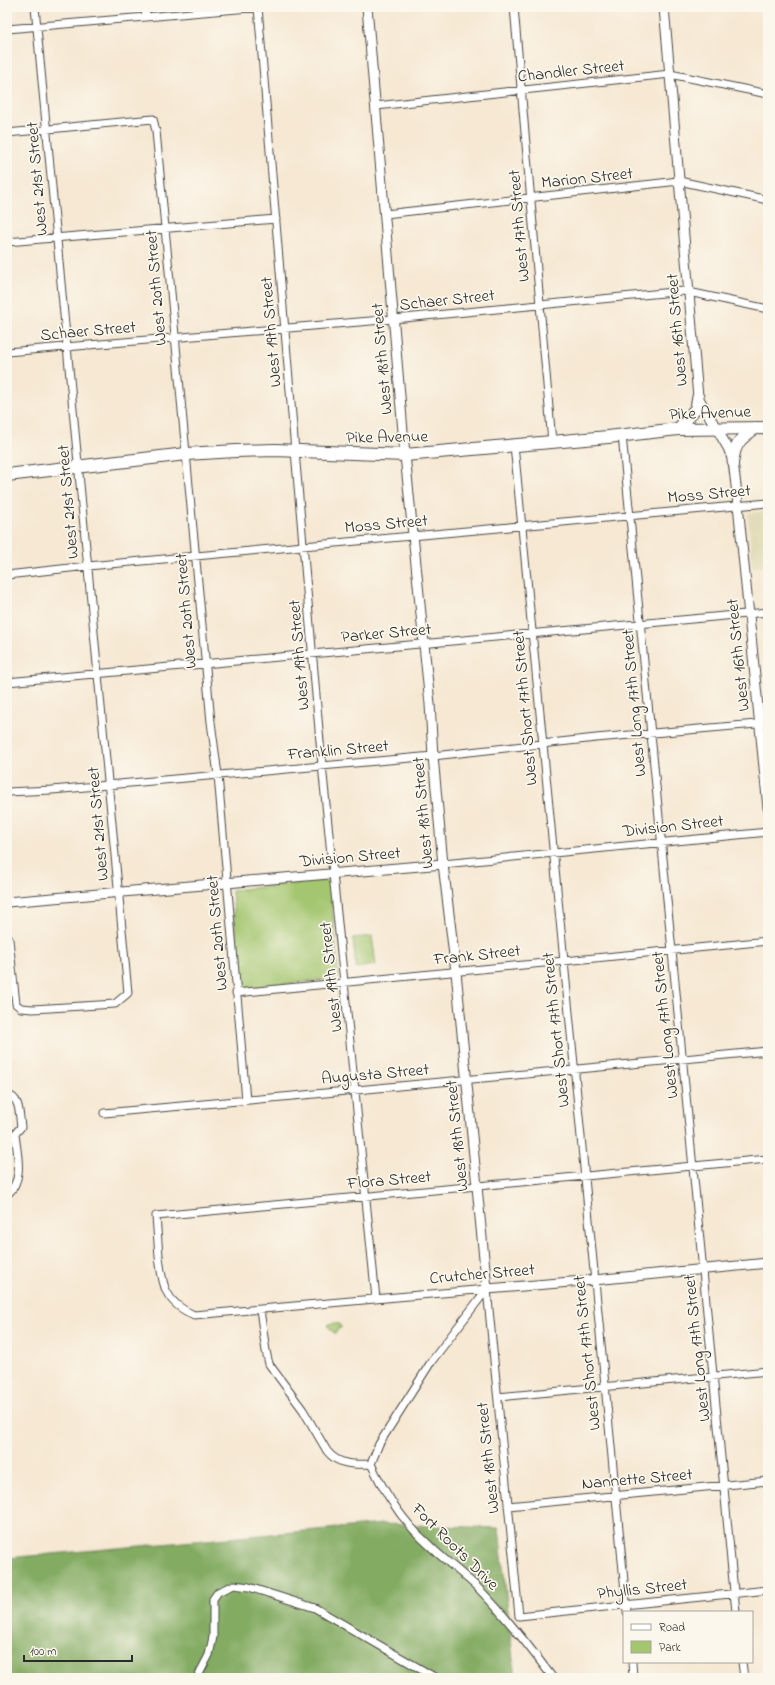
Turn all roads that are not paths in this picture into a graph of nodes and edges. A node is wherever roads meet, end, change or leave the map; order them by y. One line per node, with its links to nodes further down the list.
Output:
1 (35, 7): 8 (street, West 21st Street)
2 (145, 7): 7 (street)
3 (260, 7): 7 (street); 20 (street, West 19th Street)
4 (367, 7): 13 (street, West 18th Street)
5 (514, 7): 11 (street, West 17th Street)
6 (664, 7): 10 (street, West 16th Street)
7 (146, 17): 8 (street)
8 (37, 27): 9 (street); 14 (street, West 21st Street)
9 (7, 29)
10 (670, 74): 11 (street, Chandler Street); 12 (street, Chandler Street); 16 (street, West 16th Street)
11 (521, 90): 13 (street, Chandler Street); 17 (street, West 17th Street)
12 (768, 94)
13 (376, 106): 19 (street, West 18th Street)
14 (47, 129): 15 (street); 21 (street, West 20th Street); 22 (street, West 21st Street)
15 (7, 133)
16 (679, 181): 17 (street, Marion Street); 18 (street, Marion Street); 24 (street, West 16th Street)
17 (531, 198): 19 (street, Marion Street); 25 (street, West 17th Street)
18 (768, 200)
19 (385, 214): 27 (street, West 18th Street)
20 (276, 220): 21 (street); 28 (street, West 19th Street)
21 (165, 229): 22 (street); 29 (street, West 20th Street)
22 (57, 238): 23 (street); 30 (street, West 21st Street)
23 (7, 242)
24 (688, 292): 25 (street, Schaer Street); 26 (street, Schaer Street); 32 (street, West 16th Street)
25 (540, 304): 27 (street, Schaer Street); 37 (street, West 17th Street)
26 (768, 308)
27 (394, 319): 28 (street, Schaer Street); 41 (street, West 18th Street)
28 (285, 327): 29 (street, Schaer Street); 39 (street, West 19th Street)
29 (175, 337): 30 (street, Schaer Street); 40 (street, West 20th Street)
30 (67, 347): 31 (street, Schaer Street); 43 (street, West 21st Street)
31 (7, 352)
32 (698, 397): 33 (street, West 16th Street); 35 (main road)
33 (715, 428): 34 (main road, Pike Avenue); 35 (main road, Pike Avenue); 42 (street, West 16th Street)
34 (762, 428): 42 (main road)
35 (678, 429): 36 (main road, Pike Avenue)
36 (622, 435): 37 (main road, Pike Avenue); 47 (street, West Long 17th Street)
37 (552, 442): 38 (main road, Pike Avenue)
38 (514, 446): 41 (main road, Pike Avenue); 48 (street, West Short 17th Street)
39 (294, 451): 40 (main road, Pike Avenue); 41 (main road, Pike Avenue); 50 (street, West 19th Street)
40 (186, 454): 43 (main road, Pike Avenue); 51 (street, West 20th Street)
41 (406, 455): 49 (street, West 18th Street)
42 (733, 461): 46 (street, West 16th Street)
43 (78, 466): 44 (main road, Pike Avenue); 52 (street, West 21st Street)
44 (7, 475)
45 (768, 503): 46 (street, Moss Street)
46 (738, 505): 47 (street, Moss Street); 55 (street, West 16th Street)
47 (630, 516): 48 (street, Moss Street); 56 (street, West Long 17th Street)
48 (521, 526): 49 (street, Moss Street); 57 (street, West Short 17th Street)
49 (413, 536): 50 (street, Moss Street); 58 (street, West 18th Street)
50 (303, 546): 51 (street, Moss Street); 59 (street, West 19th Street)
51 (195, 556): 52 (street, Moss Street); 60 (street, West 20th Street)
52 (88, 566): 53 (street, Moss Street); 61 (street, West 21st Street)
53 (7, 575)
54 (768, 612): 55 (street, Parker Street)
55 (749, 614): 56 (street, Parker Street); 63 (street, West 16th Street)
56 (640, 624): 57 (street, Parker Street); 64 (street, West Long 17th Street)
57 (532, 634): 58 (street, Parker Street); 65 (street, West Short 17th Street)
58 (424, 644): 59 (street, Parker Street); 66 (street, West 18th Street)
59 (314, 654): 60 (street, Parker Street); 67 (street, West 19th Street)
60 (205, 664): 61 (street, Parker Street); 68 (street, West 20th Street)
61 (98, 674): 62 (street, Parker Street); 69 (street, West 21st Street)
62 (7, 682)
63 (764, 723): 64 (street, Franklin Street); 71 (street, West 16th Street)
64 (650, 734): 65 (street, Franklin Street); 73 (street, West Long 17th Street)
65 (542, 744): 66 (street, Franklin Street); 74 (street, West Short 17th Street)
66 (433, 756): 67 (street, Franklin Street); 75 (street, West 18th Street)
67 (322, 765): 68 (street, Franklin Street); 76 (street, West 19th Street)
68 (218, 775): 69 (street, Franklin Street); 77 (street, West 20th Street)
69 (109, 784): 70 (street, Franklin Street); 78 (street, West 21st Street)
70 (7, 792)
71 (768, 808)
72 (768, 832): 73 (street, Division Street)
73 (661, 842): 74 (street, Division Street); 82 (street, West Long 17th Street)
74 (553, 853): 75 (street, Division Street); 83 (street, West Short 17th Street)
75 (443, 864): 76 (street, Division Street); 84 (street, West 18th Street)
76 (334, 874): 77 (street, Division Street); 85 (street, West 19th Street)
77 (226, 883): 78 (street, Division Street); 86 (street, West 20th Street)
78 (118, 893): 79 (street, Division Street); 80 (street, West 21st Street)
79 (7, 902)
80 (7, 937)
81 (768, 941): 82 (street, Frank Street)
82 (672, 951): 83 (street, Frank Street); 88 (street, West Long 17th Street)
83 (564, 961): 84 (street, Frank Street); 89 (street, West Short 17th Street)
84 (456, 972): 85 (street, Frank Street); 90 (street, West 18th Street)
85 (345, 982): 86 (street, Frank Street); 91 (street, West 19th Street)
86 (236, 993): 93 (street, West 20th Street)
87 (768, 1050): 88 (street, Augusta Street)
88 (683, 1059): 89 (street, Augusta Street); 96 (street, West Long 17th Street)
89 (574, 1069): 90 (street, Augusta Street); 97 (street, West Short 17th Street)
90 (466, 1080): 91 (street, Augusta Street); 98 (street, West 18th Street)
91 (356, 1090): 93 (street, Augusta Street); 100 (street, West 19th Street)
92 (7, 1095): 99 (street)
93 (246, 1100): 94 (street, Augusta Street)
94 (104, 1113)
95 (768, 1159): 96 (street, Flora Street)
96 (693, 1166): 97 (street, Flora Street); 102 (street, West Long 17th Street)
97 (585, 1176): 98 (street, Flora Street); 103 (street, West Short 17th Street)
98 (477, 1186): 100 (street, Flora Street); 104 (street, West 18th Street)
99 (7, 1195)
100 (366, 1197): 105 (street, West 19th Street); 107 (street, Flora Street)
101 (768, 1263): 102 (street, Crutcher Street)
102 (703, 1269): 103 (street, Crutcher Street); 109 (street, West Long 17th Street)
103 (594, 1280): 104 (street, Crutcher Street); 110 (street, West Short 17th Street)
104 (487, 1289): 105 (street, Crutcher Street); 111 (street, West 18th Street); 112 (street)
105 (376, 1299): 106 (street, Crutcher Street)
106 (260, 1310): 107 (street, Crutcher Street); 112 (street)
107 (198, 1315)
108 (768, 1371): 109 (street)
109 (714, 1376): 110 (street); 114 (street, West Long 17th Street)
110 (605, 1387): 111 (street); 115 (street, West Short 17th Street)
111 (498, 1397): 116 (street, West 18th Street)
112 (371, 1464): 126 (street, Fort Roots Drive)
113 (768, 1481): 114 (street, Nannette Street)
114 (724, 1485): 115 (street, Nannette Street); 118 (street, West Long 17th Street)
115 (616, 1495): 116 (street, Nannette Street); 119 (street, West Short 17th Street)
116 (508, 1506): 121 (street, West 18th Street)
117 (768, 1590): 118 (street, Phyllis Street)
118 (735, 1594): 119 (street, Phyllis Street); 120 (street, West Long 17th Street)
119 (627, 1608): 121 (street, Phyllis Street)
120 (736, 1611)
121 (519, 1616)
122 (632, 1663): 127 (street)
123 (742, 1663): 128 (street)
124 (197, 1678): 125 (street)
125 (436, 1678)
126 (553, 1678)
127 (633, 1678)
128 (744, 1678)

